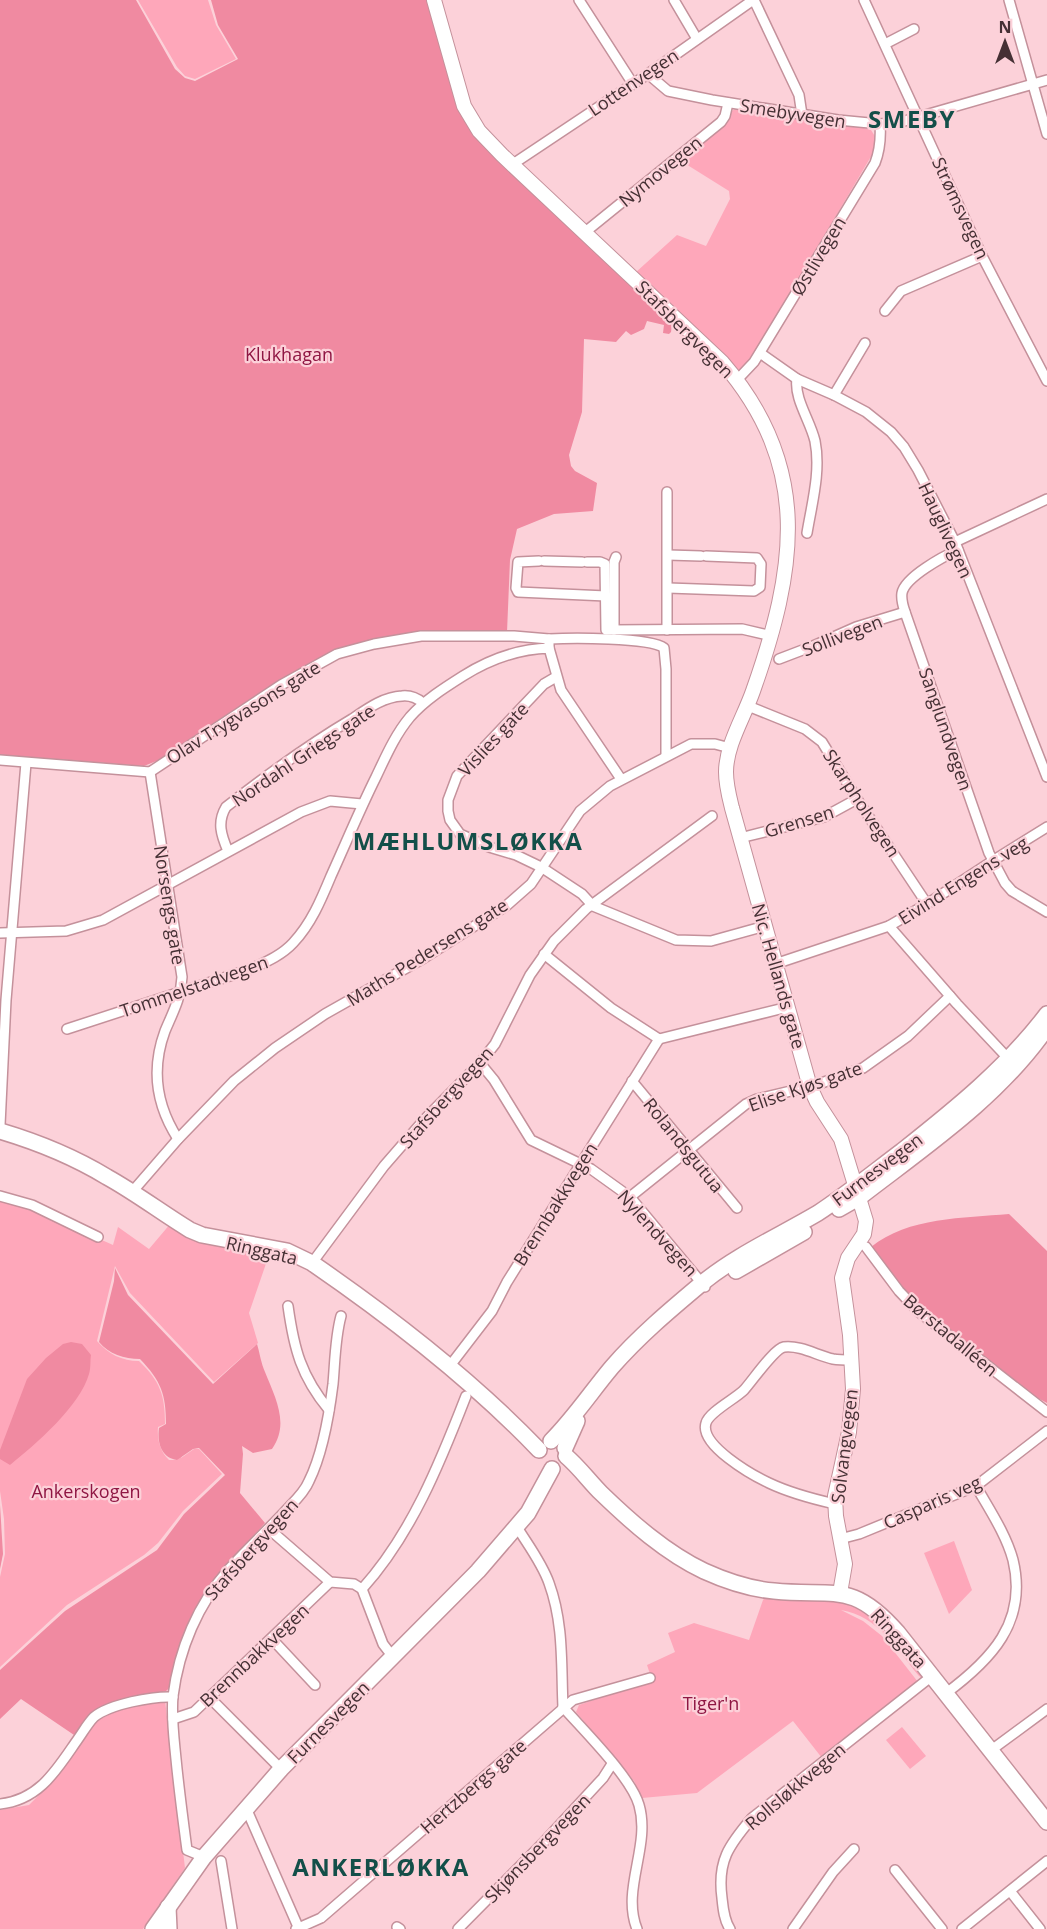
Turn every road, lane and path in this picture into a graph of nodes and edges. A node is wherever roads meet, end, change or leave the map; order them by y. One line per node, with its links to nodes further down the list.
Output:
1 (434, 0): 19 (main road, Stafsbergvegen)
2 (579, 0): 12 (street)
3 (674, 0): 8 (street)
4 (754, 0): 8 (street, Lottenvegen); 15 (street)
5 (864, 0): 9 (street, Strømsvegen)
6 (1009, 0): 13 (street)
7 (914, 28): 9 (street)
8 (697, 39): 10 (street, Lottenvegen)
9 (885, 44): 16 (street, Strømsvegen)
10 (648, 74): 12 (street, Lottenvegen); 14 (street, Smebyvegen)
11 (1047, 80): 13 (street, Smebyvegen)
12 (633, 84): 19 (street, Lottenvegen)
13 (1033, 84): 16 (street, Smebyvegen); 18 (street)
14 (728, 103): 15 (street, Smebyvegen); 20 (street, Nymovegen)
15 (802, 115): 17 (street, Smebyvegen)
16 (919, 117): 17 (street, Smebyvegen); 21 (street, Strømsvegen)
17 (880, 124): 24 (street, Østlivegen)
18 (1047, 134)
19 (513, 164): 20 (main road, Stafsbergvegen)
20 (584, 233): 26 (main road, Stafsbergvegen)
21 (982, 256): 22 (street); 27 (street, Strømsvegen)
22 (885, 311)
23 (865, 343): 28 (street)
24 (760, 353): 25 (street, Hauglivegen); 26 (street, Østlivegen)
25 (796, 379): 28 (street, Hauglivegen); 31 (street)
26 (737, 380): 40 (main road, Stafsbergvegen)
27 (1047, 381)
28 (834, 395): 32 (street, Hauglivegen)
29 (667, 492): 33 (street)
30 (1047, 499): 32 (street, Sanglundvegen)
31 (807, 533)
32 (957, 546): 37 (street, Sanglundvegen); 51 (street, Hauglivegen)
33 (668, 555): 35 (street); 35 (street)
34 (616, 557): 38 (street)
35 (668, 588): 39 (street)
36 (606, 596): 36 (street); 38 (street)
37 (905, 612): 42 (street, Sollivegen); 59 (street, Sanglundvegen)
38 (614, 630): 39 (street)
39 (667, 630): 40 (street)
40 (772, 636): 45 (main road, Stafsbergvegen)
41 (549, 644): 43 (street); 44 (street, Tommelstadvegen); 47 (street); 50 (street, Olav Trygvasons gate)
42 (779, 658)
43 (556, 677): 52 (street); 60 (street, Vislies gate)
44 (423, 703): 54 (street, Tommelstadvegen); 58 (street, Nordahl Griegs gate)
45 (748, 706): 46 (main road, Stafsbergvegen); 53 (street, Skarpholvegen)
46 (730, 748): 47 (street, Maths Pedersens gate); 57 (main road, Nic. Hellands gate)
47 (666, 756): 52 (street, Maths Pedersens gate)
48 (0, 760): 49 (street, Olav Trygvasons gate)
49 (26, 763): 50 (street, Olav Trygvasons gate); 68 (street)
50 (150, 772): 61 (street, Norsengs gate)
51 (1047, 777)
52 (621, 779): 60 (street, Maths Pedersens gate)
53 (857, 799): 57 (street, Grensen); 62 (street, Skarpholvegen)
54 (362, 804): 58 (street); 71 (street, Tommelstadvegen)
55 (712, 816): 63 (street, Stafsbergvegen)
56 (1047, 827): 59 (street, Eivind Engens veg)
57 (740, 838): 65 (main road, Nic. Hellands gate)
58 (228, 851): 61 (street)
59 (994, 860): 62 (street, Eivind Engens veg); 64 (street, Sanglundvegen)
60 (541, 867): 63 (street, Vislies gate); 85 (street, Maths Pedersens gate)
61 (166, 887): 68 (street); 71 (street, Norsengs gate)
62 (927, 904): 66 (street, Eivind Engens veg)
63 (593, 906): 65 (street, Vislies gate); 69 (street, Stafsbergvegen)
64 (1047, 912)
65 (765, 926): 70 (main road, Nic. Hellands gate)
66 (889, 926): 70 (street, Eivind Engens veg); 72 (street)
67 (0, 933): 68 (street)
68 (11, 934): 73 (street)
69 (544, 954): 78 (street); 80 (street, Stafsbergvegen)
70 (776, 964): 74 (main road, Nic. Hellands gate)
71 (181, 992): 76 (street, Tommelstadvegen); 85 (street, Norsengs gate)
72 (950, 996): 79 (street); 82 (street, Elise Kjøs gate)
73 (3, 1000): 83 (street)
74 (788, 1007): 78 (street); 82 (main road, Nic. Hellands gate)
75 (1047, 1014): 89 (main road, Furnesvegen)
76 (67, 1029)
77 (1047, 1029): 89 (main road, Furnesvegen)
78 (659, 1039): 81 (street, Brennbakkvegen)
79 (1003, 1053)
80 (480, 1063): 87 (street, Nylendvegen); 95 (street, Stafsbergvegen)
81 (632, 1081): 86 (street, Rolandsgutua); 87 (street, Brennbakkvegen)
82 (810, 1087): 86 (street, Elise Kjøs gate); 89 (main road, Nic. Hellands gate)
83 (0, 1125)
84 (0, 1131): 88 (main road, Ringgata)
85 (178, 1138): 88 (street, Maths Pedersens gate)
86 (690, 1150): 91 (street, Elise Kjøs gate); 92 (street, Rolandsgutua)
87 (580, 1163): 91 (street, Nylendvegen); 100 (street, Brennbakkvegen)
88 (132, 1192): 95 (main road, Ringgata)
89 (858, 1192): 96 (main road, Furnesvegen); 99 (main road, Solvangvegen)
90 (0, 1196): 93 (street)
91 (630, 1197): 96 (street, Nylendvegen)
92 (737, 1208)
93 (98, 1237)
94 (866, 1247): 103 (street, Børstadalléen)
95 (312, 1263): 100 (main road, Ringgata)
96 (704, 1285): 105 (main road, Furnesvegen)
97 (288, 1306): 102 (street)
98 (341, 1316): 102 (street, Stafsbergvegen)
99 (852, 1360): 107 (main road, Solvangvegen); 107 (street)
100 (449, 1367): 105 (main road, Ringgata)
101 (466, 1396): 112 (street)
102 (329, 1410): 109 (street, Stafsbergvegen)
103 (1047, 1412)
104 (1047, 1431): 106 (street, Casparis veg)
105 (553, 1455): 108 (main road, Furnesvegen); 113 (main road, Ringgata)
106 (976, 1486): 110 (street, Casparis veg); 119 (street)
107 (835, 1504): 110 (main road, Solvangvegen)
108 (517, 1527): 115 (main road, Furnesvegen); 122 (street)
109 (269, 1529): 111 (street); 120 (street, Stafsbergvegen)
110 (840, 1539): 113 (main road, Solvangvegen)
111 (330, 1582): 112 (street); 114 (street, Brennbakkvegen)
112 (362, 1589): 115 (street)
113 (840, 1593): 116 (main road, Ringgata)
114 (272, 1639): 118 (street); 121 (street, Brennbakkvegen)
115 (393, 1657): 127 (main road, Furnesvegen)
116 (932, 1676): 119 (main road, Ringgata); 144 (street, Rollsløkkvegen)
117 (650, 1678): 122 (street, Hertzbergs gate)
118 (315, 1685)
119 (945, 1694): 125 (main road, Ringgata)
120 (173, 1697): 124 (street, Stafsbergvegen); 128 (street)
121 (210, 1698): 124 (street, Brennbakkvegen); 127 (street)
122 (563, 1707): 126 (street); 141 (street, Hertzbergs gate)
123 (1047, 1709): 125 (street)
124 (173, 1719): 132 (street, Stafsbergvegen)
125 (990, 1751): 130 (main road, Ringgata)
126 (612, 1764): 142 (street, Skjønsbergvegen); 143 (street)
127 (281, 1769): 129 (main road, Furnesvegen)
128 (0, 1804)
129 (246, 1808): 132 (main road, Furnesvegen); 141 (street)
130 (1047, 1822)
131 (854, 1849): 145 (street)
132 (204, 1857): 137 (main road, Furnesvegen)
133 (221, 1861): 140 (street)
134 (1047, 1861): 136 (street)
135 (895, 1870): 146 (street)
136 (1010, 1891): 147 (street); 148 (street)
137 (168, 1907): 138 (main road, Furnesvegen); 139 (main road)
138 (153, 1929)
139 (170, 1929)
140 (232, 1929)
141 (298, 1929)
142 (458, 1929)
143 (637, 1929)
144 (730, 1929)
145 (793, 1929)
146 (942, 1929)
147 (962, 1929)
148 (1040, 1929)

